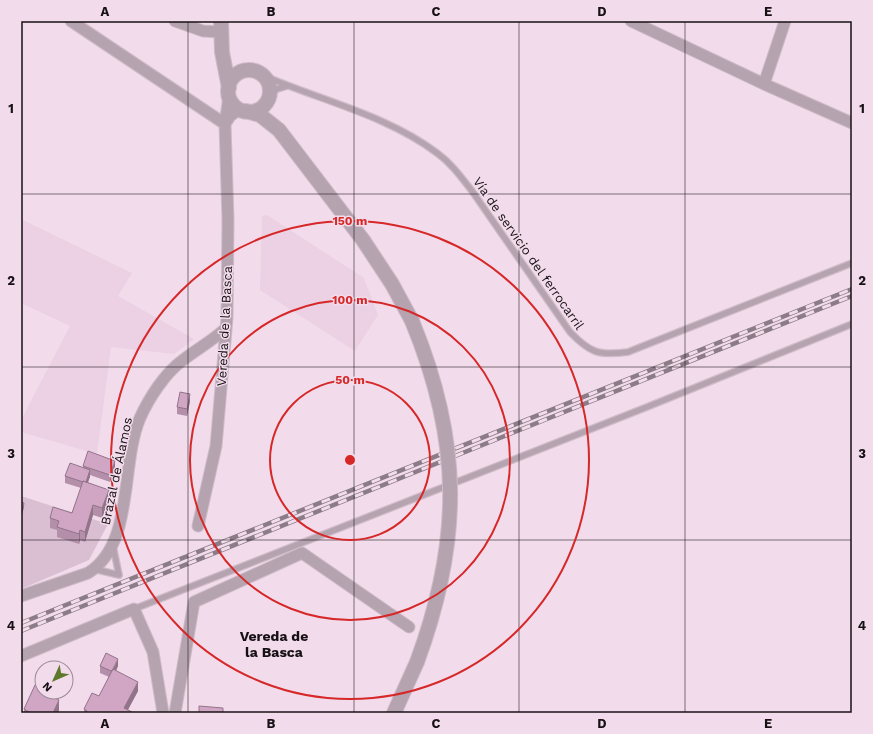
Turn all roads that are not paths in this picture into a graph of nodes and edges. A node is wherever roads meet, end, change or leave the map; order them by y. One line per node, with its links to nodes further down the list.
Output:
1 (71, 21): 15 (street)
2 (175, 21): 5 (street)
3 (631, 21): 9 (street)
4 (785, 21): 9 (street)
5 (221, 26): 6 (street, Vereda de la Basca)
6 (222, 52): 7 (street); 11 (street, Vereda de la Basca)
7 (246, 70): 8 (street); 11 (street)
8 (262, 75): 10 (lane, Vía de servicio del ferrocarril); 12 (street)
9 (764, 84): 14 (street)
10 (287, 86): 12 (lane); 17 (lane, Vía de servicio del ferrocarril)
11 (229, 92): 13 (street); 15 (street, Vereda de la Basca)
12 (269, 96): 13 (street); 16 (street)
13 (243, 110): 15 (street); 16 (street)
14 (852, 123)
15 (225, 124): 19 (street, Vereda de la Basca)
16 (279, 130): 29 (street, bridge)
17 (852, 263)
18 (852, 324): 24 (lane)
19 (225, 329): 20 (street, Vereda de la Basca); 21 (street, Brazal de Álamos)
20 (198, 526)
21 (113, 545): 22 (street, Brazal de Álamos); 22 (lane)
22 (94, 569): 23 (street, Brazal de Álamos)
23 (21, 596)
24 (134, 609): 26 (street); 27 (street)
25 (410, 627): 28 (street)
26 (21, 656)
27 (163, 713)
28 (175, 713)
29 (394, 713)

